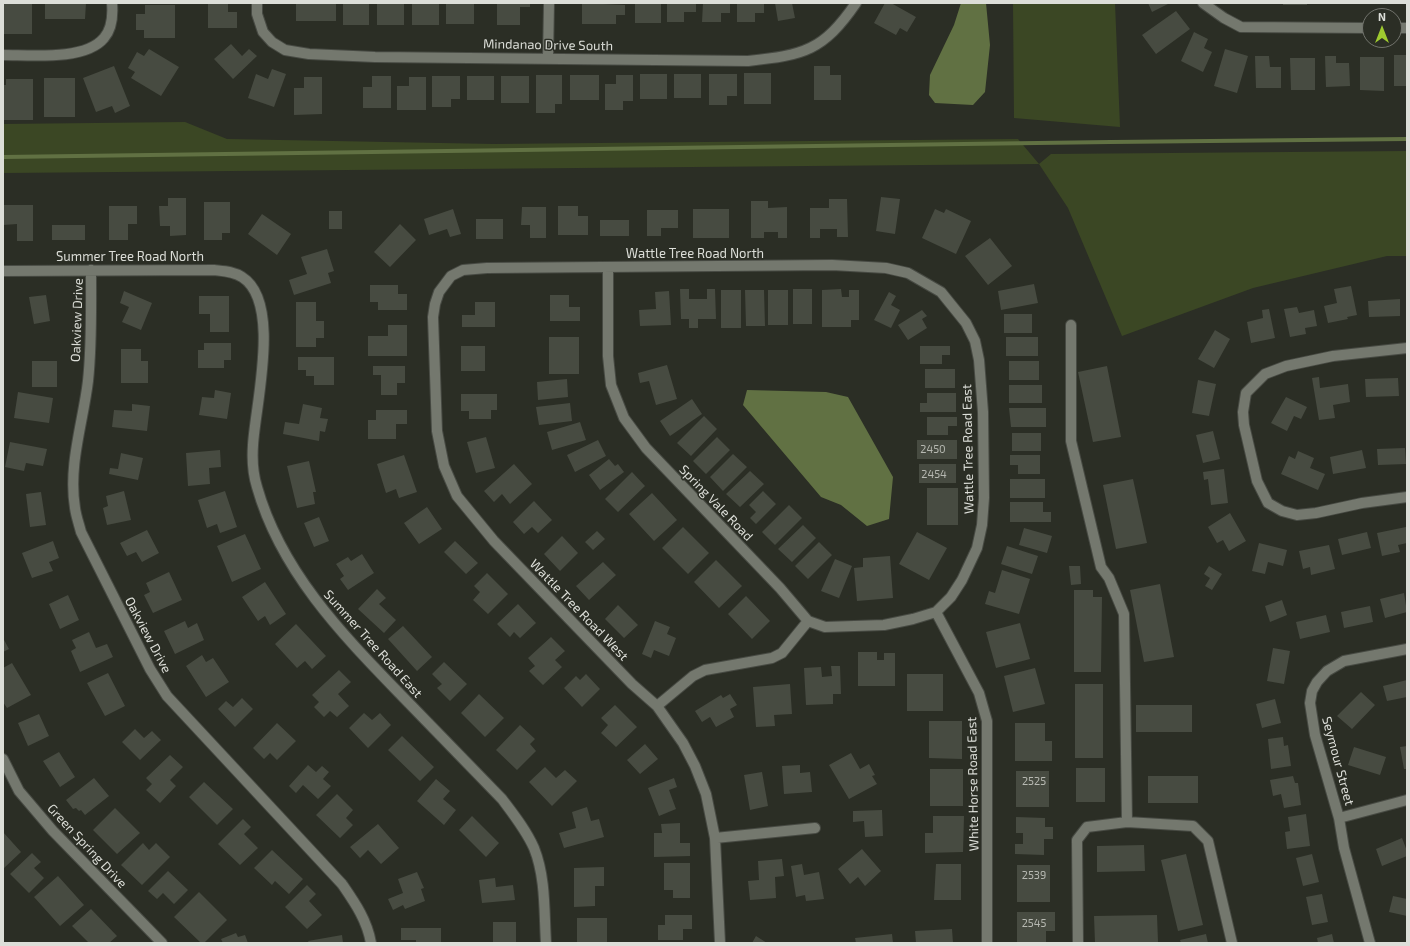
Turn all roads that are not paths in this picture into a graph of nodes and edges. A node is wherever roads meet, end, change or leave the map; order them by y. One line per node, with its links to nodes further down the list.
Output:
1 (112, 3): 7 (street)
2 (257, 3): 8 (street, Mindanao Drive South)
3 (549, 3): 8 (street)
4 (856, 3): 8 (street, Mindanao Drive South)
5 (1203, 3): 6 (street)
6 (1362, 28)
7 (3, 55)
8 (548, 58)
9 (608, 267): 13 (street, Wattle Tree Road North); 14 (street, Wattle Tree Road North); 19 (street, Spring Vale Road)
10 (92, 270): 11 (street, Summer Tree Road North); 12 (street, Summer Tree Road North); 29 (street, Oakview Drive)
11 (3, 271)
12 (252, 286): 30 (street, Summer Tree Road East)
13 (438, 292): 21 (street, Wattle Tree Road West)
14 (951, 303): 18 (street, Wattle Tree Road East)
15 (1070, 325): 25 (street)
16 (1407, 348): 17 (street)
17 (1407, 497)
18 (936, 612): 19 (street); 32 (street, White Horse Road East)
19 (808, 621): 21 (street)
20 (1407, 649): 24 (street, Seymour Street)
21 (657, 706): 27 (street, Wattle Tree Road West)
22 (3, 759): 28 (street, Green Spring Drive)
23 (1407, 800): 24 (street)
24 (1339, 818): 35 (street, Seymour Street)
25 (1127, 822): 33 (street); 34 (street)
26 (815, 828): 27 (street)
27 (715, 838): 31 (street, Wattle Tree Road West)
28 (162, 943)
29 (371, 943)
30 (546, 943)
31 (720, 943)
32 (987, 943)
33 (1078, 943)
34 (1232, 943)
35 (1370, 943)

